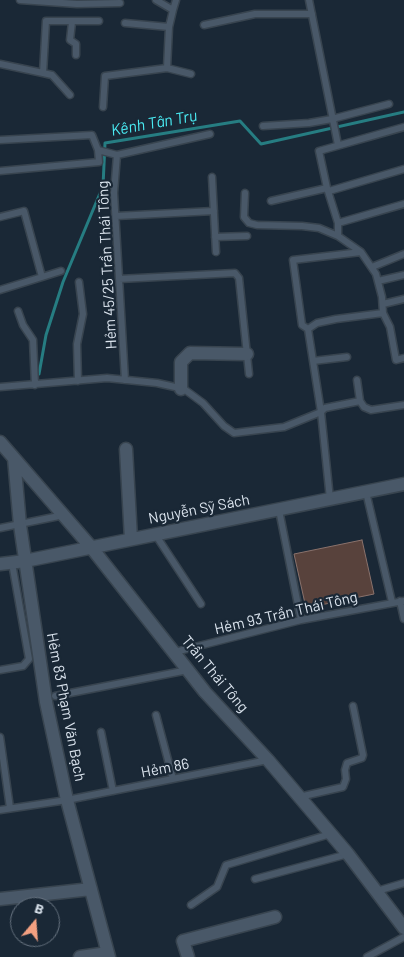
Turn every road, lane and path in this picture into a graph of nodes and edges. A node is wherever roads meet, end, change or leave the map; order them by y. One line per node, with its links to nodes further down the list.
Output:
1 (20, 0): 5 (lane)
2 (156, 0): 7 (lane)
3 (176, 0): 7 (lane)
4 (309, 0): 8 (lane)
5 (77, 2): 6 (lane)
6 (120, 3)
7 (173, 10): 13 (lane)
8 (312, 14): 12 (lane); 22 (lane)
9 (99, 21): 10 (lane)
10 (72, 22): 14 (lane); 17 (lane)
11 (125, 23): 13 (lane)
12 (204, 25)
13 (169, 27): 16 (lane)
14 (76, 55)
15 (0, 64): 17 (lane)
16 (167, 68): 18 (lane); 21 (lane)
17 (43, 72): 19 (lane)
18 (191, 74)
19 (70, 95)
20 (389, 104): 22 (lane)
21 (103, 107)
22 (332, 120): 23 (lane); 27 (lane)
23 (263, 126)
24 (404, 127): 27 (lane)
25 (210, 134): 29 (lane)
26 (0, 140): 28 (lane)
27 (338, 145): 33 (lane)
28 (98, 150): 29 (lane); 31 (lane)
29 (117, 155): 38 (lane, Hẻm 45/25 Trần Thái Tông)
30 (404, 168): 33 (lane)
31 (0, 171)
32 (212, 177): 37 (lane)
33 (328, 189): 35 (lane); 40 (lane)
34 (245, 193): 42 (lane)
35 (271, 201)
36 (404, 204): 40 (lane)
37 (214, 211): 38 (lane); 43 (lane)
38 (116, 216): 51 (lane, Hẻm 45/25 Trần Thái Tông)
39 (0, 217): 50 (lane)
40 (338, 223): 42 (lane)
41 (247, 236): 43 (lane)
42 (338, 236): 45 (lane)
43 (216, 237): 44 (lane)
44 (216, 252)
45 (361, 252): 47 (lane); 59 (lane)
46 (404, 254): 47 (lane)
47 (372, 267): 52 (lane)
48 (61, 271): 50 (lane)
49 (404, 275): 52 (lane)
50 (42, 277): 54 (lane)
51 (119, 279): 60 (lane); 65 (lane, Hẻm 45/25 Trần Thái Tông)
52 (378, 281): 56 (lane)
53 (79, 282): 67 (lane)
54 (0, 290)
55 (404, 299): 56 (lane)
56 (383, 304): 58 (lane)
57 (18, 311): 68 (lane)
58 (383, 313): 59 (lane); 62 (lane)
59 (308, 329): 63 (lane)
60 (247, 354): 64 (lane); 70 (street)
61 (347, 357): 63 (lane)
62 (404, 358)
63 (313, 361): 73 (lane)
64 (248, 374)
65 (125, 380): 67 (lane); 70 (lane)
66 (357, 380): 71 (lane)
67 (78, 381): 68 (lane)
68 (35, 385): 69 (lane)
69 (0, 388)
70 (181, 389): 73 (lane)
71 (360, 401): 72 (lane); 73 (lane)
72 (404, 405)
73 (321, 412): 79 (lane)
74 (0, 442): 76 (street, Trần Thái Tông)
75 (126, 449): 85 (street)
76 (14, 458): 81 (street, Trần Thái Tông); 82 (street, Hẻm 83 Phạm Văn Bạch)
77 (404, 484): 78 (street, Nguyễn Sỹ Sách)
78 (366, 492): 79 (street, Nguyễn Sỹ Sách); 90 (lane)
79 (330, 499): 80 (street, Nguyễn Sỹ Sách)
80 (278, 510): 84 (street, Nguyễn Sỹ Sách); 93 (lane)
81 (64, 515): 82 (lane); 86 (street, Trần Thái Tông)
82 (20, 525): 83 (lane); 87 (street, Hẻm 83 Phạm Văn Bạch)
83 (0, 528)
84 (155, 534): 85 (street, Nguyễn Sỹ Sách); 91 (lane)
85 (131, 539): 86 (street, Nguyễn Sỹ Sách)
86 (91, 546): 87 (street, Nguyễn Sỹ Sách); 94 (street, Trần Thái Tông)
87 (25, 561): 88 (street, Nguyễn Sỹ Sách); 106 (street, Hẻm 83 Phạm Văn Bạch)
88 (6, 563): 95 (lane)
89 (402, 601): 90 (lane, Hẻm 93 Trần Thái Tông); 92 (lane)
90 (392, 602): 93 (lane, Hẻm 93 Trần Thái Tông)
91 (201, 604)
92 (404, 619)
93 (300, 620): 94 (lane, Hẻm 93 Trần Thái Tông)
94 (175, 652): 96 (street, Trần Thái Tông)
95 (0, 670)
96 (189, 670): 97 (lane); 102 (street, Trần Thái Tông)
97 (54, 696)
98 (353, 706): 105 (lane)
99 (156, 715): 103 (lane)
100 (101, 732): 104 (lane)
101 (0, 737): 107 (lane)
102 (268, 760): 103 (lane, Hẻm 86); 105 (street, Trần Thái Tông)
103 (173, 779): 104 (lane, Hẻm 86)
104 (113, 791): 106 (lane, Hẻm 86)
105 (299, 797): 109 (street, Trần Thái Tông)
106 (68, 800): 107 (lane, Hẻm 86); 113 (street, Hẻm 83 Phạm Văn Bạch)
107 (10, 808): 108 (lane, Hẻm 86)
108 (0, 810)
109 (330, 834): 110 (street, Trần Thái Tông); 116 (lane)
110 (348, 854): 111 (lane); 114 (street, Trần Thái Tông)
111 (255, 879)
112 (404, 883): 114 (lane)
113 (91, 889): 115 (street); 119 (street, Hẻm 83 Phạm Văn Bạch)
114 (377, 891): 118 (street, Trần Thái Tông)
115 (0, 899)
116 (191, 905)
117 (275, 917): 121 (street)
118 (404, 929): 122 (lane)
119 (109, 955): 120 (street)
120 (80, 957)
121 (188, 957)
122 (367, 957)

